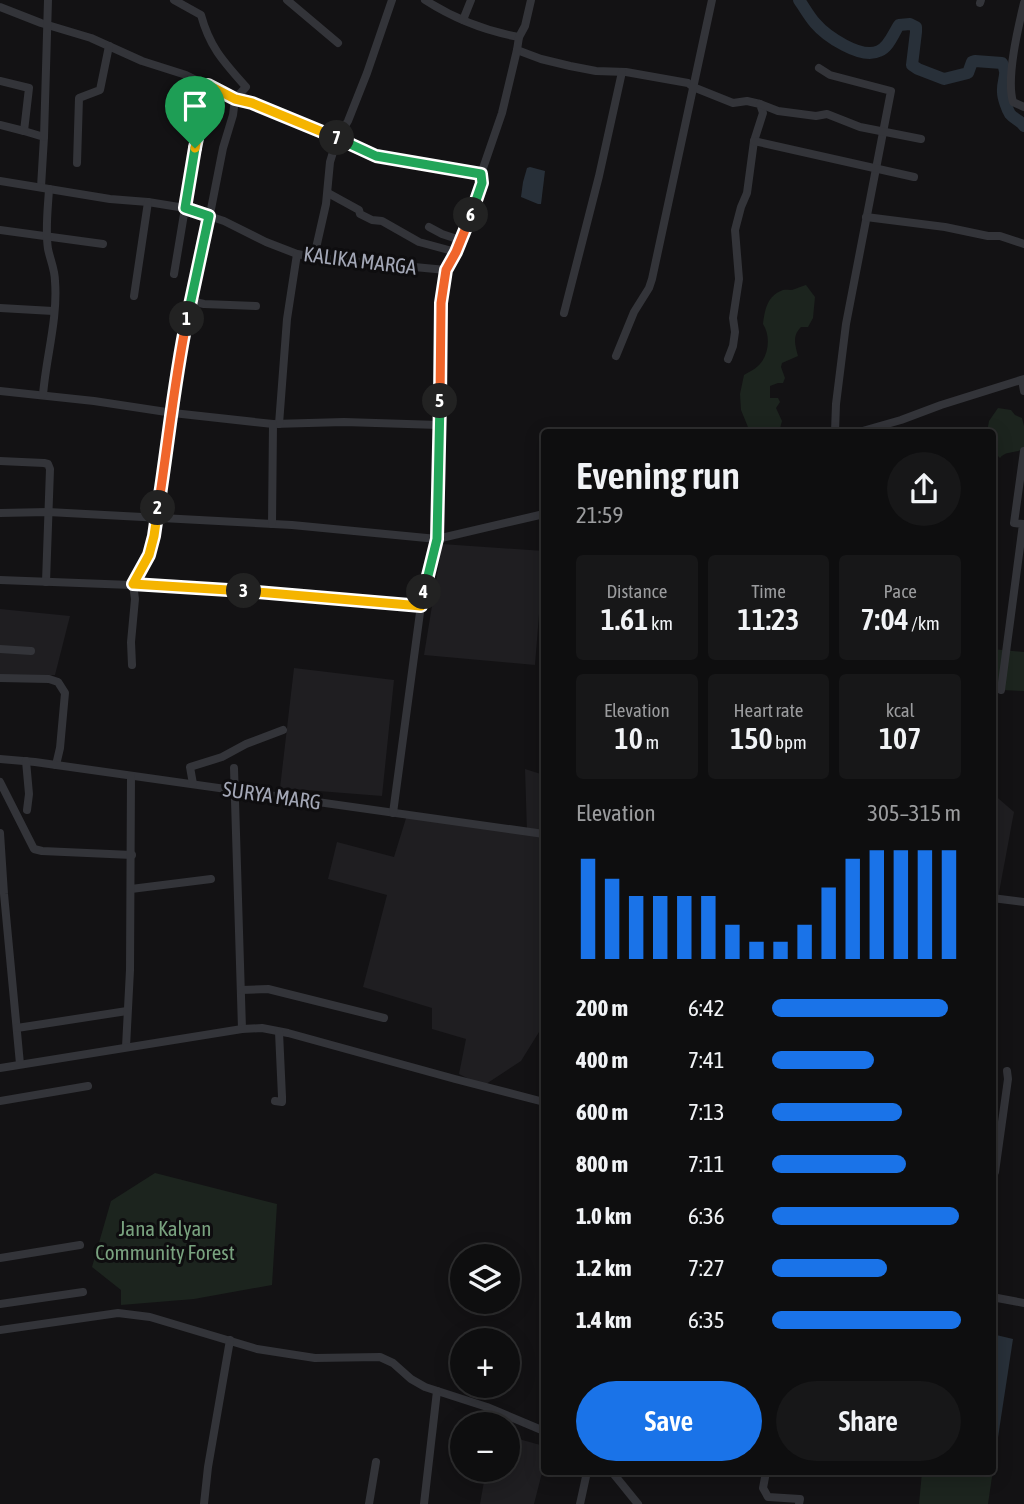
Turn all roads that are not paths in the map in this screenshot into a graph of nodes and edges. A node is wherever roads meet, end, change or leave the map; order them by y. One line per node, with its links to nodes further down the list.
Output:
1 (48, 0): 12 (street)
2 (174, 0): 24 (street)
3 (287, 0): 14 (street)
4 (392, 0): 31 (street)
5 (425, 0): 11 (street)
6 (471, 0): 11 (street)
7 (531, 0): 13 (street, KALIKA MARGA)
8 (712, 0): 22 (street)
9 (1024, 3): 26 (street)
10 (0, 7): 12 (street)
11 (463, 20): 13 (street)
12 (48, 25): 15 (street); 23 (street)
13 (519, 37): 16 (street, KALIKA MARGA)
14 (338, 43)
15 (109, 46): 20 (street); 34 (street)
16 (517, 50): 18 (street); 36 (street, KALIKA MARGA)
17 (819, 68): 29 (street)
18 (622, 72): 22 (street); 61 (street)
19 (0, 81): 21 (street)
20 (208, 85): 24 (street); 42 (street)
21 (29, 88): 23 (street); 28 (street)
22 (693, 88): 25 (street); 62 (street)
23 (45, 89): 30 (street)
24 (235, 99): 31 (street); 43 (street)
25 (760, 104): 29 (street); 33 (street)
26 (1024, 107)
27 (0, 125): 28 (street)
28 (24, 131): 30 (street)
29 (883, 132): 32 (street); 35 (street)
30 (44, 137): 39 (street)
31 (337, 138): 36 (street); 40 (street)
32 (921, 139)
33 (754, 141): 35 (street); 63 (street)
34 (77, 163)
35 (876, 168): 37 (street); 44 (street)
36 (481, 174): 48 (street, KALIKA MARGA)
37 (914, 177)
38 (0, 181): 39 (street, KALIKA MARGA)
39 (45, 188): 41 (street, KALIKA MARGA); 47 (street)
40 (327, 193): 51 (street); 53 (street)
41 (148, 202): 42 (street, KALIKA MARGA); 56 (street)
42 (185, 208): 43 (street, KALIKA MARGA); 55 (street)
43 (209, 216): 52 (street, KALIKA MARGA); 57 (street)
44 (866, 217): 50 (street); 71 (street)
45 (429, 227): 48 (street)
46 (0, 230): 47 (street)
47 (48, 236): 49 (street); 60 (street)
48 (460, 240): 51 (street, KALIKA MARGA)
49 (103, 244)
50 (1024, 244)
51 (456, 252): 54 (street, KALIKA MARGA)
52 (297, 254): 53 (street, KALIKA MARGA); 69 (street)
53 (314, 257): 54 (street, KALIKA MARGA)
54 (446, 270): 70 (street)
55 (174, 274)
56 (134, 296)
57 (191, 301): 58 (street); 68 (street)
58 (256, 306)
59 (0, 307): 60 (street)
60 (53, 311): 67 (street)
61 (564, 313)
62 (616, 356)
63 (728, 359)
64 (1023, 379): 66 (street); 72 (street)
65 (0, 391): 67 (street)
66 (1024, 391)
67 (43, 395): 68 (street)
68 (173, 413): 69 (street); 78 (street)
69 (276, 424): 70 (street); 79 (street)
70 (439, 425): 80 (street)
71 (835, 429)
72 (870, 429)
73 (1024, 450): 89 (street)
74 (0, 461): 76 (street)
75 (0, 513): 76 (street)
76 (48, 513): 78 (street); 82 (street)
77 (541, 515): 80 (street)
78 (156, 519): 79 (street); 83 (street)
79 (272, 524): 80 (street)
80 (437, 539): 84 (street)
81 (0, 580): 82 (street)
82 (46, 582): 83 (street)
83 (133, 584): 84 (street); 87 (street)
84 (421, 606): 100 (street)
85 (0, 649): 86 (street)
86 (31, 651)
87 (132, 665)
88 (0, 678): 93 (street)
89 (1001, 690)
90 (283, 730): 97 (street)
91 (0, 759): 92 (street, SURYA MARG)
92 (26, 761): 93 (street, SURYA MARG); 99 (street)
93 (56, 765): 95 (street, SURYA MARG)
94 (234, 768): 98 (street)
95 (131, 776): 97 (street, SURYA MARG); 103 (street)
96 (0, 782): 103 (street)
97 (193, 784): 98 (street, SURYA MARG)
98 (233, 789): 100 (street, SURYA MARG); 108 (street)
99 (27, 810)
100 (393, 813): 102 (street, SURYA MARG)
101 (0, 833): 111 (street)
102 (541, 834)
103 (132, 855): 105 (street)
104 (211, 879): 105 (street)
105 (131, 889): 109 (street)
106 (996, 898): 107 (street)
107 (1024, 902)
108 (241, 990): 110 (street); 112 (street)
109 (127, 1011): 111 (street); 114 (street)
110 (384, 1018)
111 (17, 1028): 115 (street)
112 (242, 1029): 113 (street); 114 (street)
113 (279, 1032): 120 (street); 121 (street)
114 (126, 1047): 115 (street)
115 (20, 1064): 116 (street)
116 (0, 1068)
117 (1007, 1071): 122 (street)
118 (88, 1086): 119 (street)
119 (0, 1101)
120 (275, 1101)
121 (541, 1101)
122 (996, 1165)
123 (80, 1245): 124 (street)
124 (0, 1258)
125 (83, 1292): 128 (street)
126 (996, 1298): 127 (street)
127 (1024, 1303)
128 (0, 1304)
129 (0, 1330): 130 (street)
130 (230, 1340): 131 (street); 137 (street)
131 (437, 1391): 132 (street); 139 (street)
132 (541, 1430)
133 (376, 1462): 138 (street)
134 (586, 1475): 140 (street)
135 (614, 1475): 141 (street)
136 (765, 1475): 142 (street)
137 (204, 1504)
138 (369, 1504)
139 (424, 1504)
140 (580, 1504)
141 (638, 1504)
142 (799, 1504)

